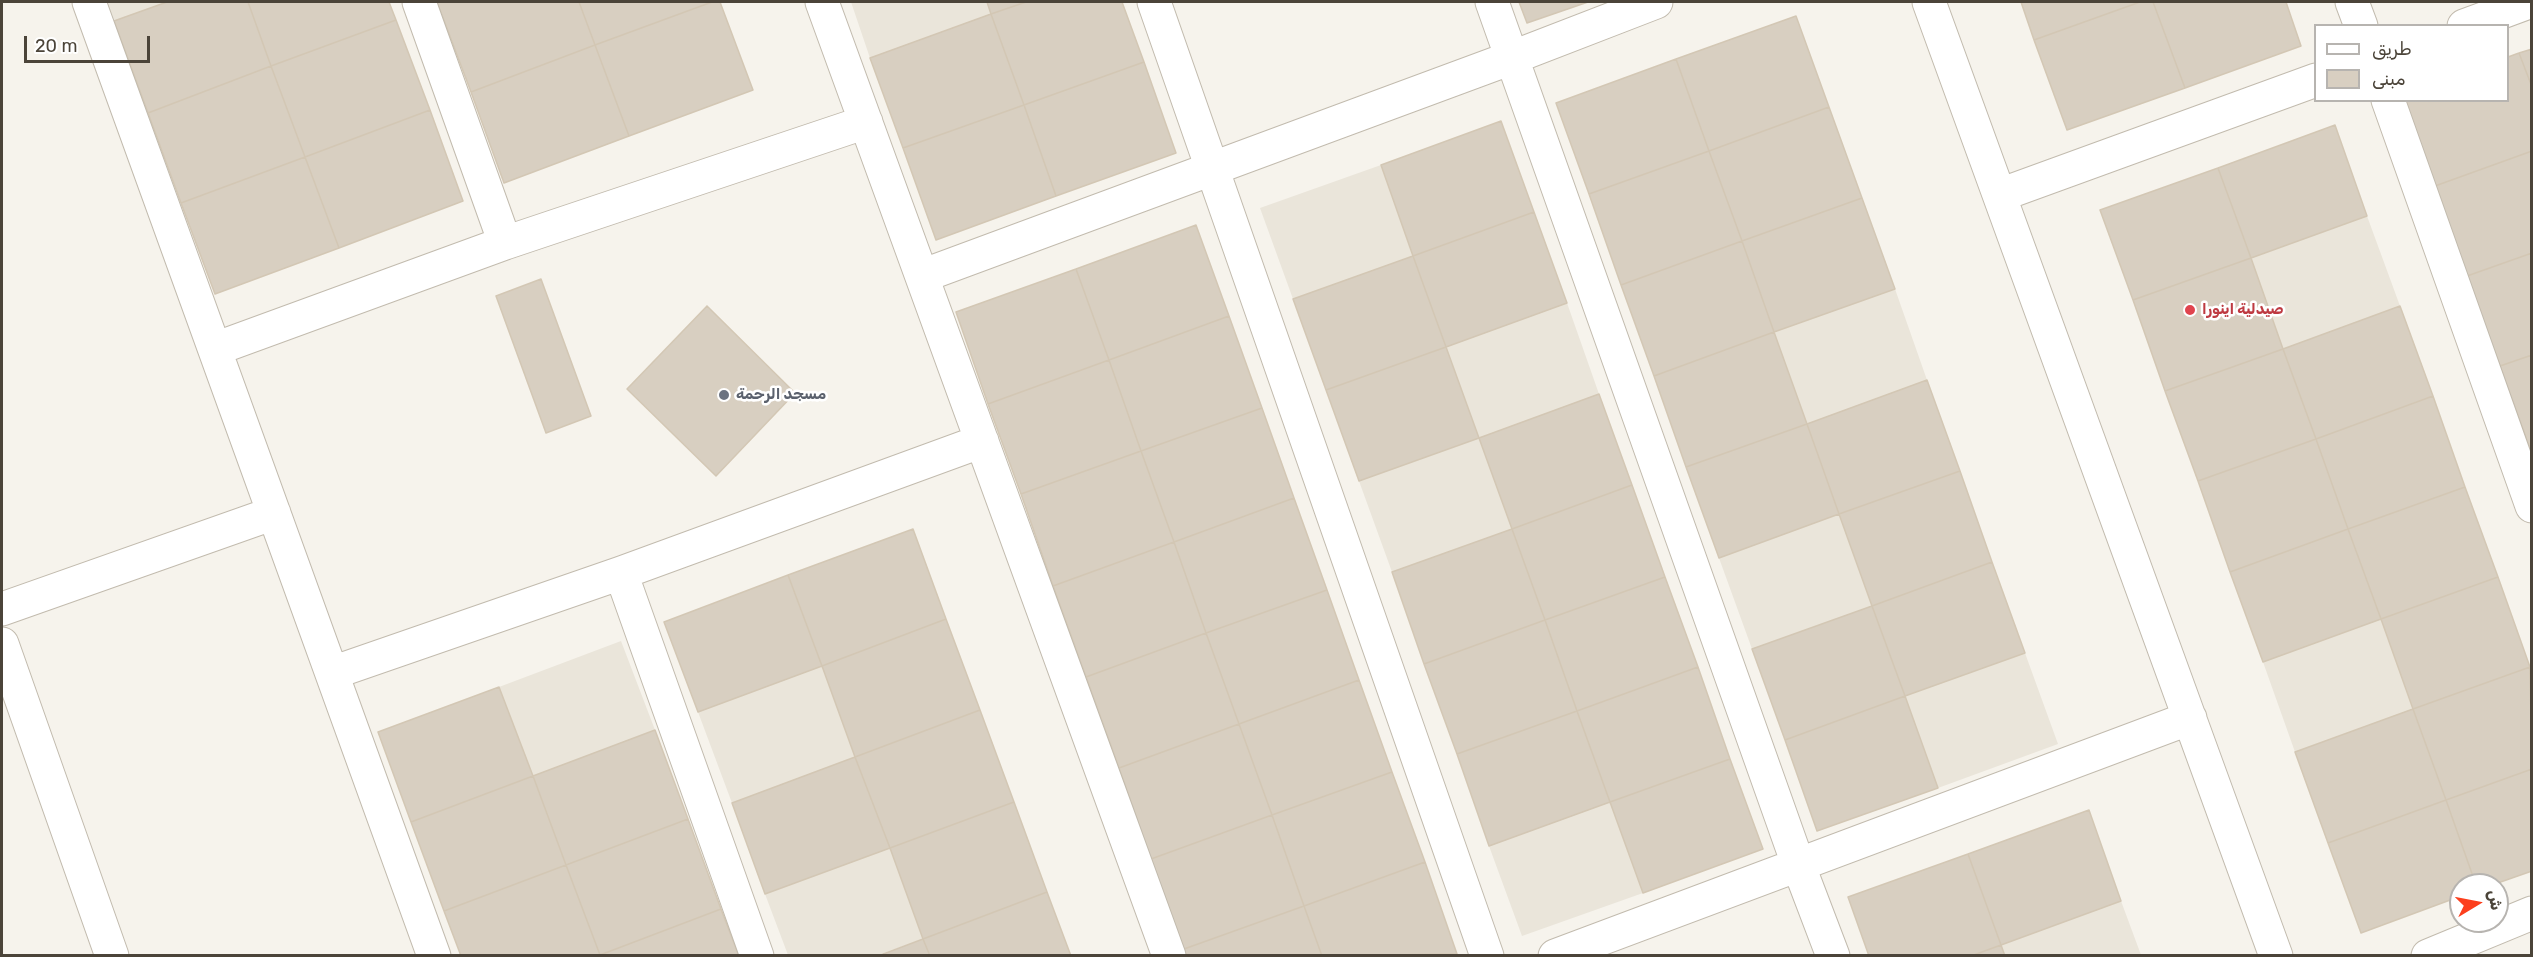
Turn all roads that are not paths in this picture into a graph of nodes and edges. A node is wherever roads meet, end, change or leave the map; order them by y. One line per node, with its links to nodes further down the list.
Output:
1 (89, 2): 20 (street)
2 (419, 2): 18 (street)
3 (822, 2): 15 (street)
4 (1154, 2): 16 (street)
5 (1492, 2): 12 (street)
6 (1656, 2): 12 (street)
7 (1929, 2): 17 (street)
8 (2352, 2): 10 (street)
9 (2529, 2): 11 (street)
10 (2360, 24)
11 (2469, 24)
12 (1511, 58): 16 (street); 29 (street)
13 (2314, 81): 17 (street)
14 (2389, 102): 22 (street)
15 (866, 122): 18 (street); 19 (street)
16 (1212, 169): 19 (street); 35 (street)
17 (2000, 195): 28 (street)
18 (505, 243): 20 (street)
19 (922, 276): 21 (street)
20 (215, 349): 23 (street)
21 (982, 441): 24 (street); 34 (street)
22 (2532, 506)
23 (274, 513): 25 (street); 27 (street)
24 (621, 573): 27 (street); 33 (street)
25 (2, 609)
26 (2, 644): 31 (street)
27 (332, 673): 32 (street)
28 (2190, 718): 29 (street); 38 (street)
29 (1798, 864): 36 (street); 37 (street)
30 (2532, 913): 39 (street)
31 (112, 956)
32 (434, 956)
33 (757, 956)
34 (1168, 956)
35 (1487, 956)
36 (1555, 956)
37 (1833, 956)
38 (2276, 956)
39 (2428, 956)

